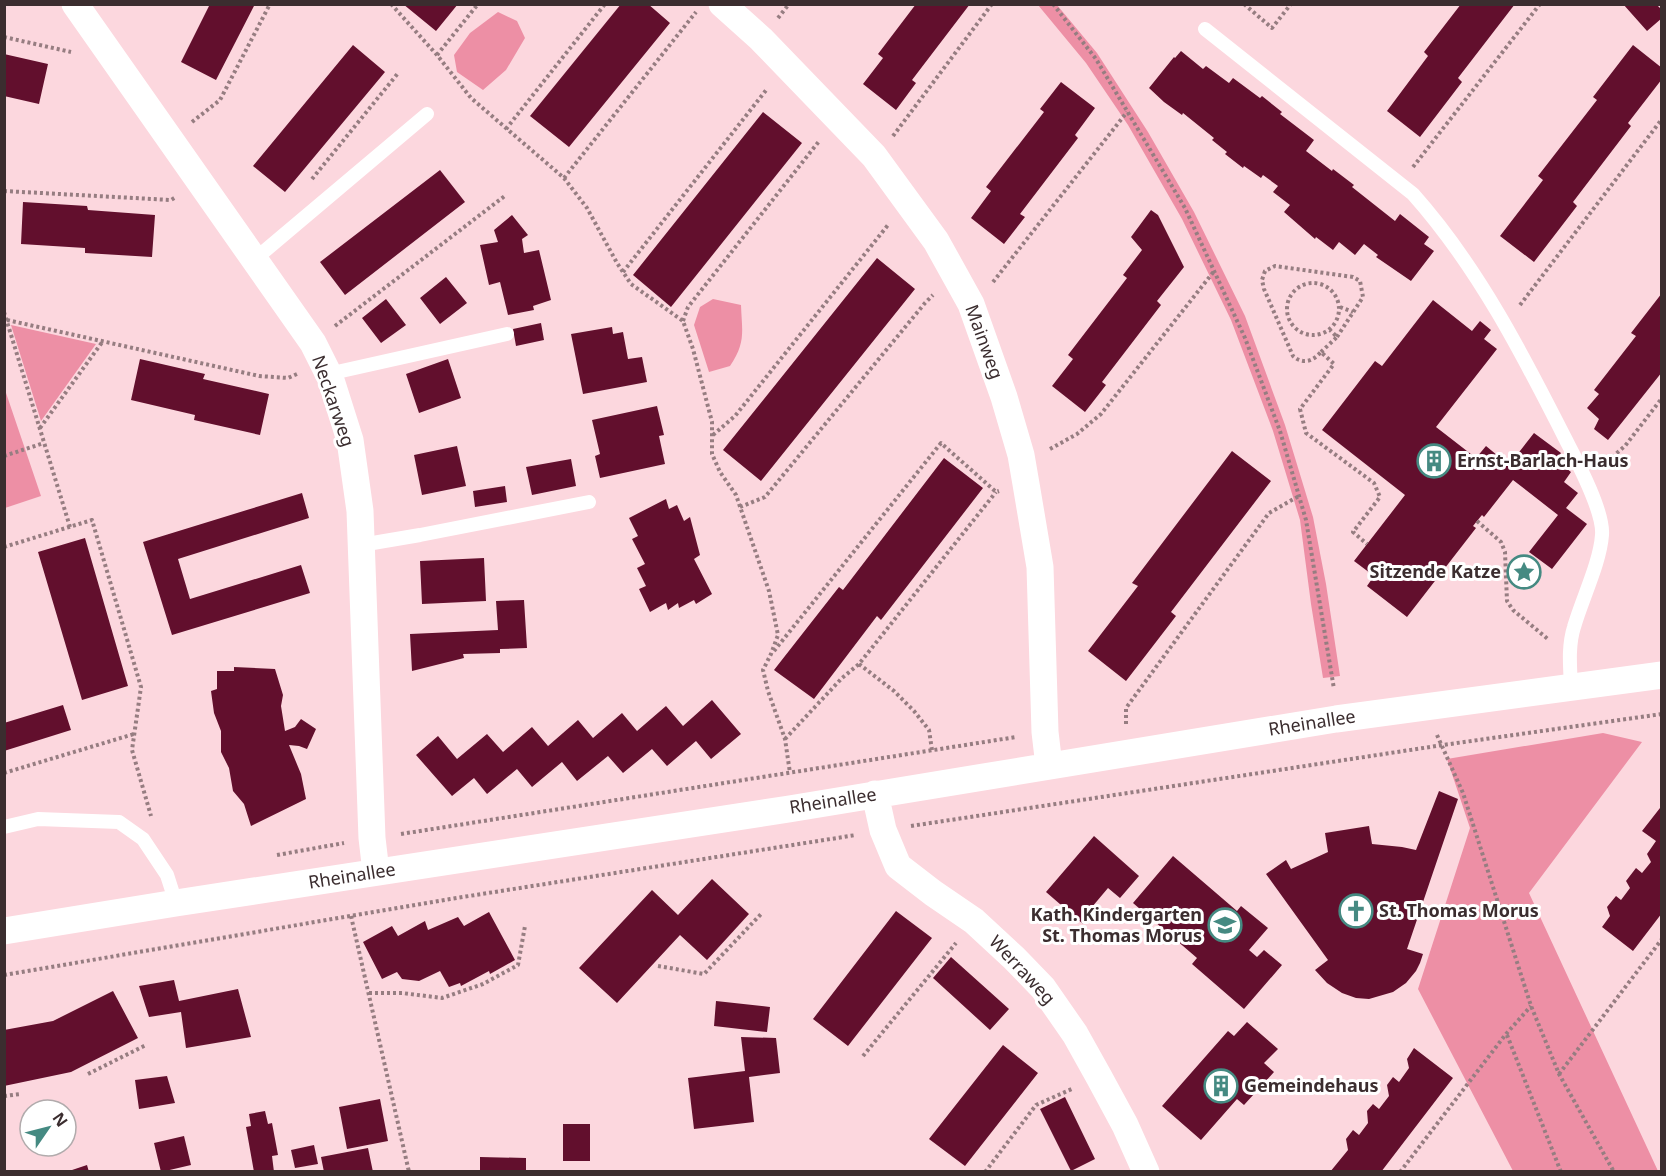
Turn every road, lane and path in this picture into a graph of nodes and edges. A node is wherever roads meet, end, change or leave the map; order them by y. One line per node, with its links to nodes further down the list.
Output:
1 (75, 4): 18 (street, Neckarweg)
2 (270, 4): 26 (path)
3 (390, 4): 17 (path)
4 (478, 4): 17 (path)
5 (605, 4): 25 (path)
6 (702, 4): 28 (path)
7 (722, 4): 19 (street, Mainweg)
8 (992, 4): 27 (path)
9 (1053, 4): 14 (path)
10 (1062, 4): 14 (path)
11 (1244, 4): 12 (path)
12 (1291, 4)
13 (1540, 4): 30 (path)
14 (1057, 10): 21 (path)
15 (1205, 29): 30 (lane)
16 (4, 37): 18 (path)
17 (437, 55): 25 (path)
18 (112, 58): 26 (street, Neckarweg)
19 (786, 65): 23 (street, Mainweg); 37 (path)
20 (399, 72): 31 (path)
21 (1127, 112): 36 (path); 39 (path)
22 (426, 114): 35 (lane)
23 (837, 118): 27 (street, Mainweg); 44 (path)
24 (1662, 119): 45 (path)
25 (506, 129): 28 (path)
26 (170, 139): 29 (street, Neckarweg)
27 (874, 156): 34 (street, Mainweg)
28 (564, 178): 37 (path)
29 (199, 181): 32 (path); 35 (street, Neckarweg)
30 (1401, 183): 45 (lane)
31 (305, 188)
32 (4, 191)
33 (506, 195): 51 (path)
34 (907, 202): 38 (street, Mainweg); 54 (path)
35 (254, 260): 51 (street, Neckarweg)
36 (1215, 270): 56 (path); 61 (path)
37 (623, 272): 44 (path)
38 (955, 275): 39 (street, Mainweg); 63 (path)
39 (971, 304): 56 (street, Mainweg)
40 (1340, 307): 42 (path); 46 (path); 46 (path)
41 (4, 312): 43 (path)
42 (1353, 312): 48 (path); 50 (path)
43 (7, 320): 49 (path); 53 (path)
44 (683, 321): 54 (path)
45 (1505, 325): 58 (lane)
46 (1330, 330): 48 (path)
47 (507, 334): 51 (lane)
48 (1337, 337): 50 (path)
49 (103, 341): 51 (path); 53 (path)
50 (1322, 352): 66 (path)
51 (321, 360): 67 (street, Neckarweg)
52 (1662, 398): 58 (path)
53 (40, 429): 55 (path)
54 (712, 436): 63 (path)
55 (44, 443): 57 (path); 65 (path)
56 (1021, 455): 59 (street, Mainweg)
57 (4, 456)
58 (1586, 480): 70 (lane)
59 (1026, 484): 60 (path); 78 (street, Mainweg)
60 (996, 492): 69 (path); 71 (path)
61 (1299, 496): 74 (path); 77 (path)
62 (589, 501): 67 (lane)
63 (740, 507): 69 (path)
64 (1477, 521): 70 (path)
65 (70, 527): 68 (path); 79 (path)
66 (1367, 544)
67 (361, 545): 90 (street, Neckarweg)
68 (4, 547)
69 (771, 654): 80 (path)
70 (1570, 657): 73 (lane)
71 (859, 664): 80 (path); 82 (path)
72 (1662, 675): 73 (street, Rheinallee)
73 (1571, 686): 75 (street, Rheinallee)
74 (1345, 688)
75 (1421, 706): 81 (path); 83 (street, Rheinallee)
76 (1662, 714): 81 (path)
77 (1115, 725)
78 (1045, 732): 82 (path); 83 (street, Mainweg)
79 (134, 734): 84 (path); 87 (path)
80 (785, 739): 85 (path)
81 (1443, 745): 89 (path); 103 (path)
82 (932, 750): 85 (path)
83 (1049, 766): 86 (street, Rheinallee)
84 (4, 773)
85 (790, 773): 90 (path)
86 (875, 794): 89 (street, Werraweg); 92 (street, Rheinallee)
87 (151, 818)
88 (4, 827): 93 (lane)
89 (884, 830): 95 (path); 96 (street, Werraweg)
90 (372, 838): 91 (path); 92 (street, Neckarweg)
91 (267, 857)
92 (376, 872): 93 (street, Rheinallee)
93 (176, 903): 98 (street, Rheinallee)
94 (762, 913): 100 (path)
95 (351, 916): 101 (path); 102 (path)
96 (974, 921): 106 (path); 109 (street, Werraweg)
97 (525, 926): 102 (path)
98 (4, 931)
99 (1662, 939): 108 (path)
100 (658, 966)
101 (4, 975)
102 (369, 993): 112 (path)
103 (1531, 1006): 104 (path); 108 (path)
104 (1506, 1034): 115 (path); 116 (path)
105 (146, 1045): 107 (path)
106 (863, 1056)
107 (88, 1074)
108 (1559, 1074): 117 (path)
109 (1099, 1077): 113 (path); 114 (street, Werraweg)
110 (21, 1094): 111 (path)
111 (4, 1096)
112 (410, 1172)
113 (985, 1172)
114 (1146, 1172)
115 (1400, 1172)
116 (1562, 1172)
117 (1614, 1172)

